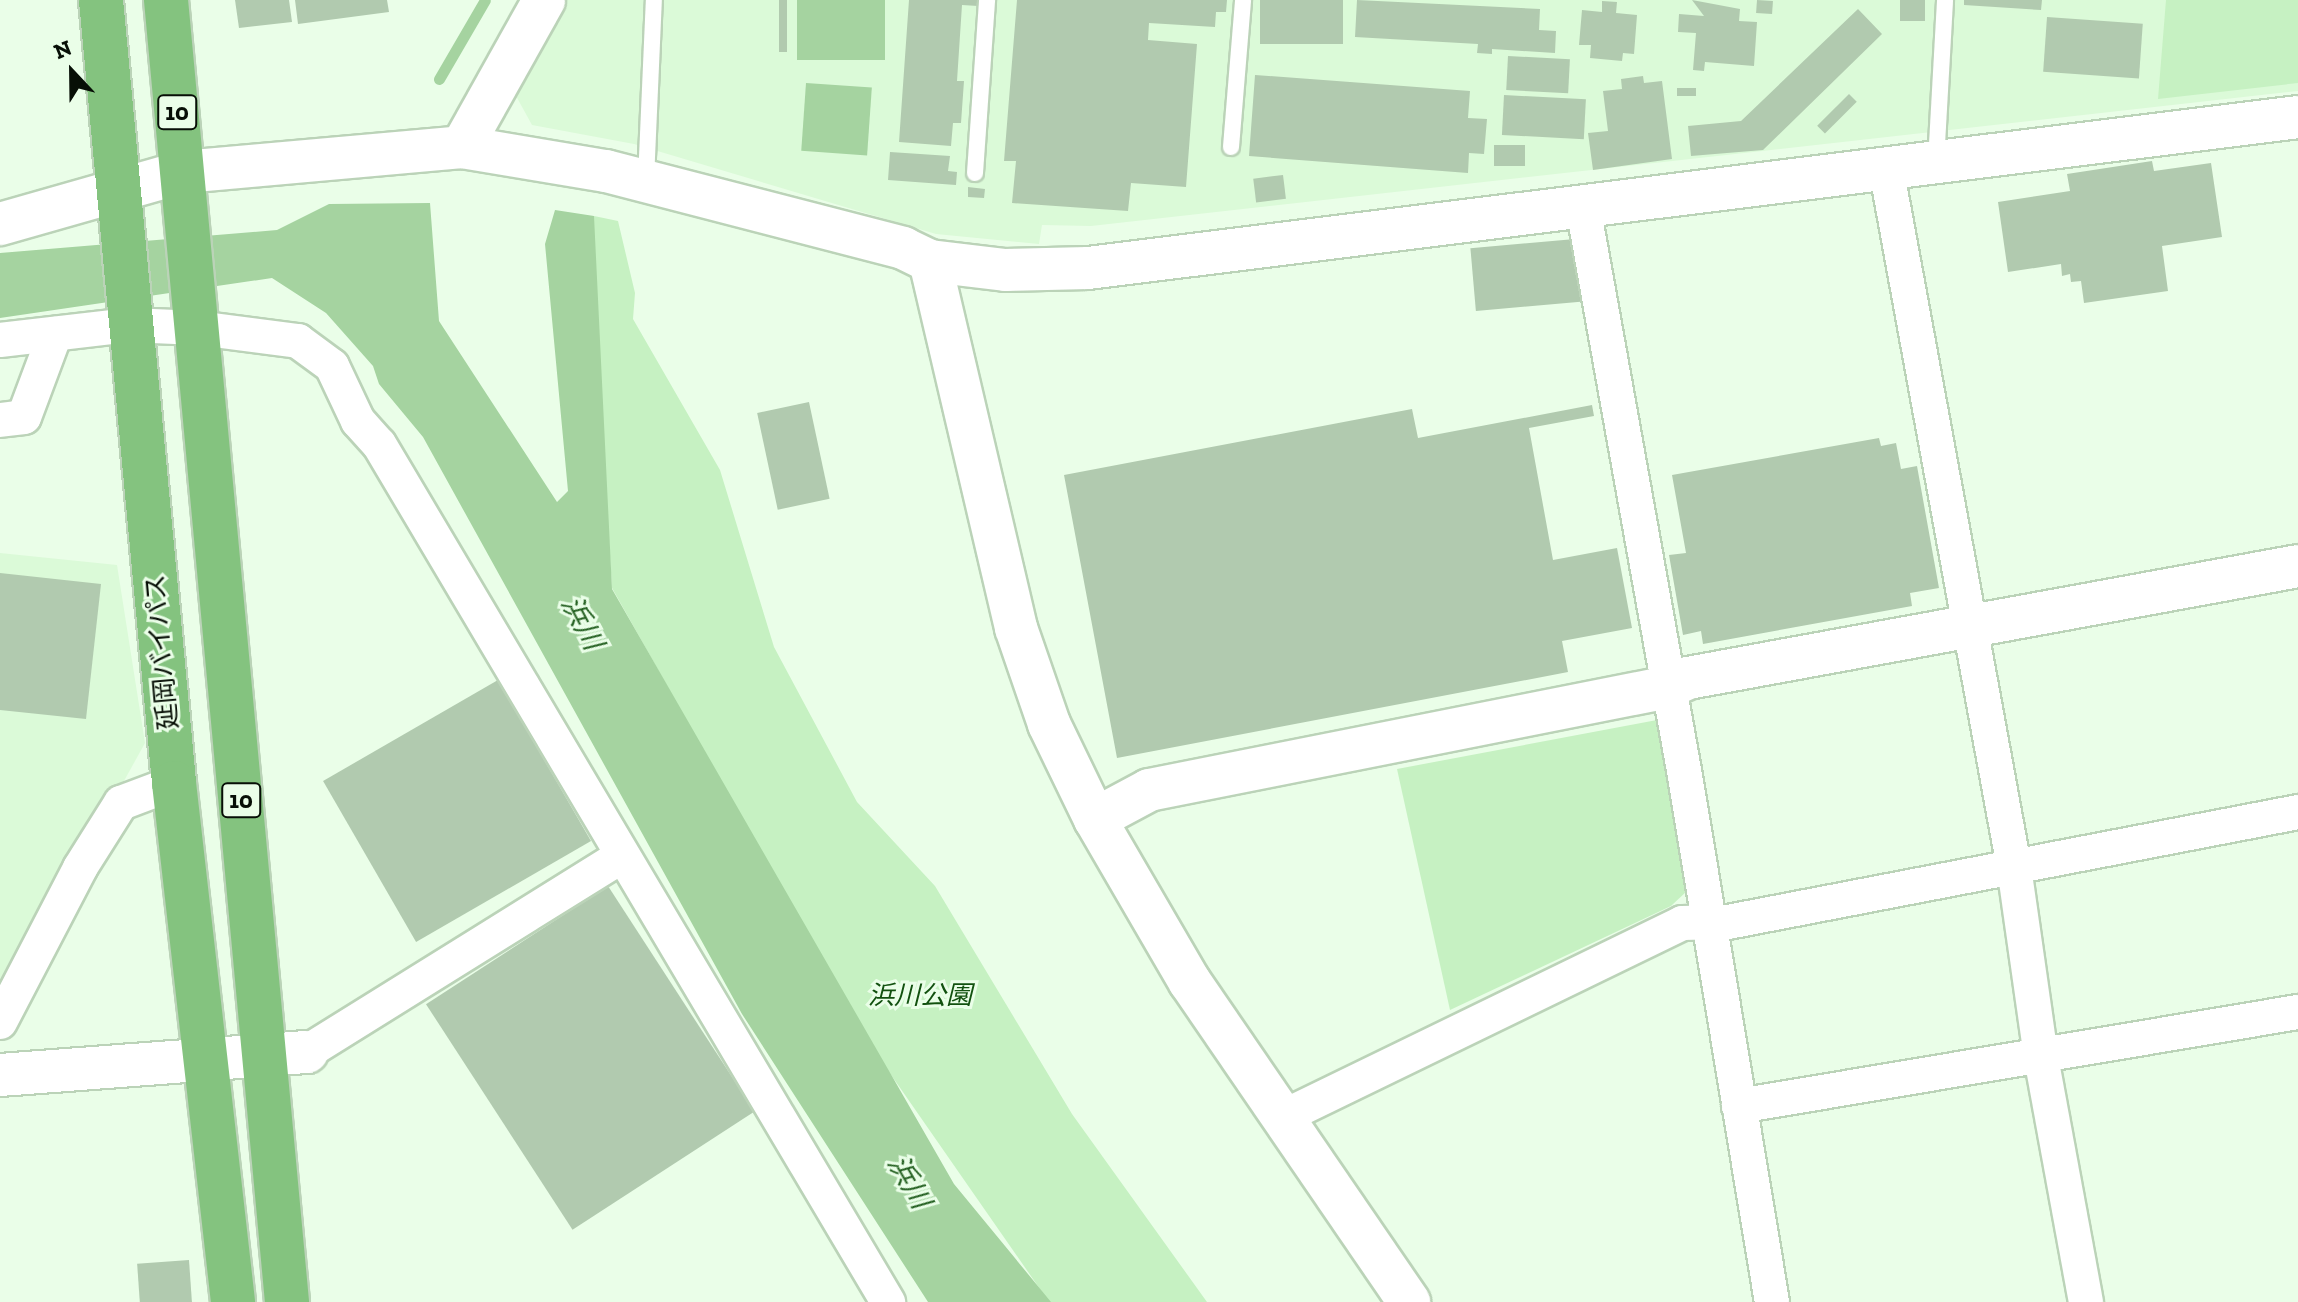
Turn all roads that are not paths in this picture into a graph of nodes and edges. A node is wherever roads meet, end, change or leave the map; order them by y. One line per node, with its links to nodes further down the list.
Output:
1 (101, 0): 17 (highway, 延岡バイパス)
2 (166, 0): 13 (highway, 10)
3 (544, 0): 9 (street)
4 (654, 0): 15 (lane)
5 (987, 0): 14 (lane)
6 (1243, 0): 10 (lane)
7 (1945, 0): 11 (lane)
8 (2298, 117): 11 (street)
9 (462, 147): 13 (street); 15 (street)
10 (1231, 147)
11 (1936, 163): 12 (street)
12 (1886, 168): 16 (street); 26 (street)
13 (183, 172): 17 (street); 20 (highway, 10)
14 (975, 173)
15 (646, 182): 19 (street)
16 (1583, 207): 19 (street); 27 (street)
17 (120, 212): 18 (street); 21 (highway, 延岡バイパス)
18 (0, 224)
19 (930, 261): 30 (street)
20 (197, 313): 21 (street); 31 (street); 37 (highway, 10)
21 (129, 318): 22 (street); 28 (highway, 延岡バイパス)
22 (55, 334): 23 (street); 24 (street)
23 (0, 340)
24 (0, 420)
25 (2298, 566): 26 (street)
26 (1970, 626): 27 (street); 32 (street)
27 (1668, 687): 30 (street); 33 (street)
28 (174, 783): 35 (street); 39 (highway, 延岡バイパス)
29 (2298, 812): 32 (street)
30 (1095, 819): 42 (street)
31 (620, 857): 36 (street); 45 (street)
32 (2014, 867): 33 (street); 38 (street)
33 (1707, 919): 41 (street); 42 (street)
34 (2298, 1012): 38 (street)
35 (0, 1022)
36 (307, 1052): 37 (street)
37 (264, 1057): 39 (street); 44 (highway, 10)
38 (2041, 1057): 41 (street); 48 (street)
39 (206, 1063): 40 (street); 43 (highway, 延岡バイパス)
40 (0, 1075)
41 (1739, 1106): 47 (street)
42 (1283, 1117): 46 (street)
43 (233, 1302)
44 (287, 1302)
45 (888, 1302)
46 (1409, 1302)
47 (1772, 1302)
48 (2086, 1302)

